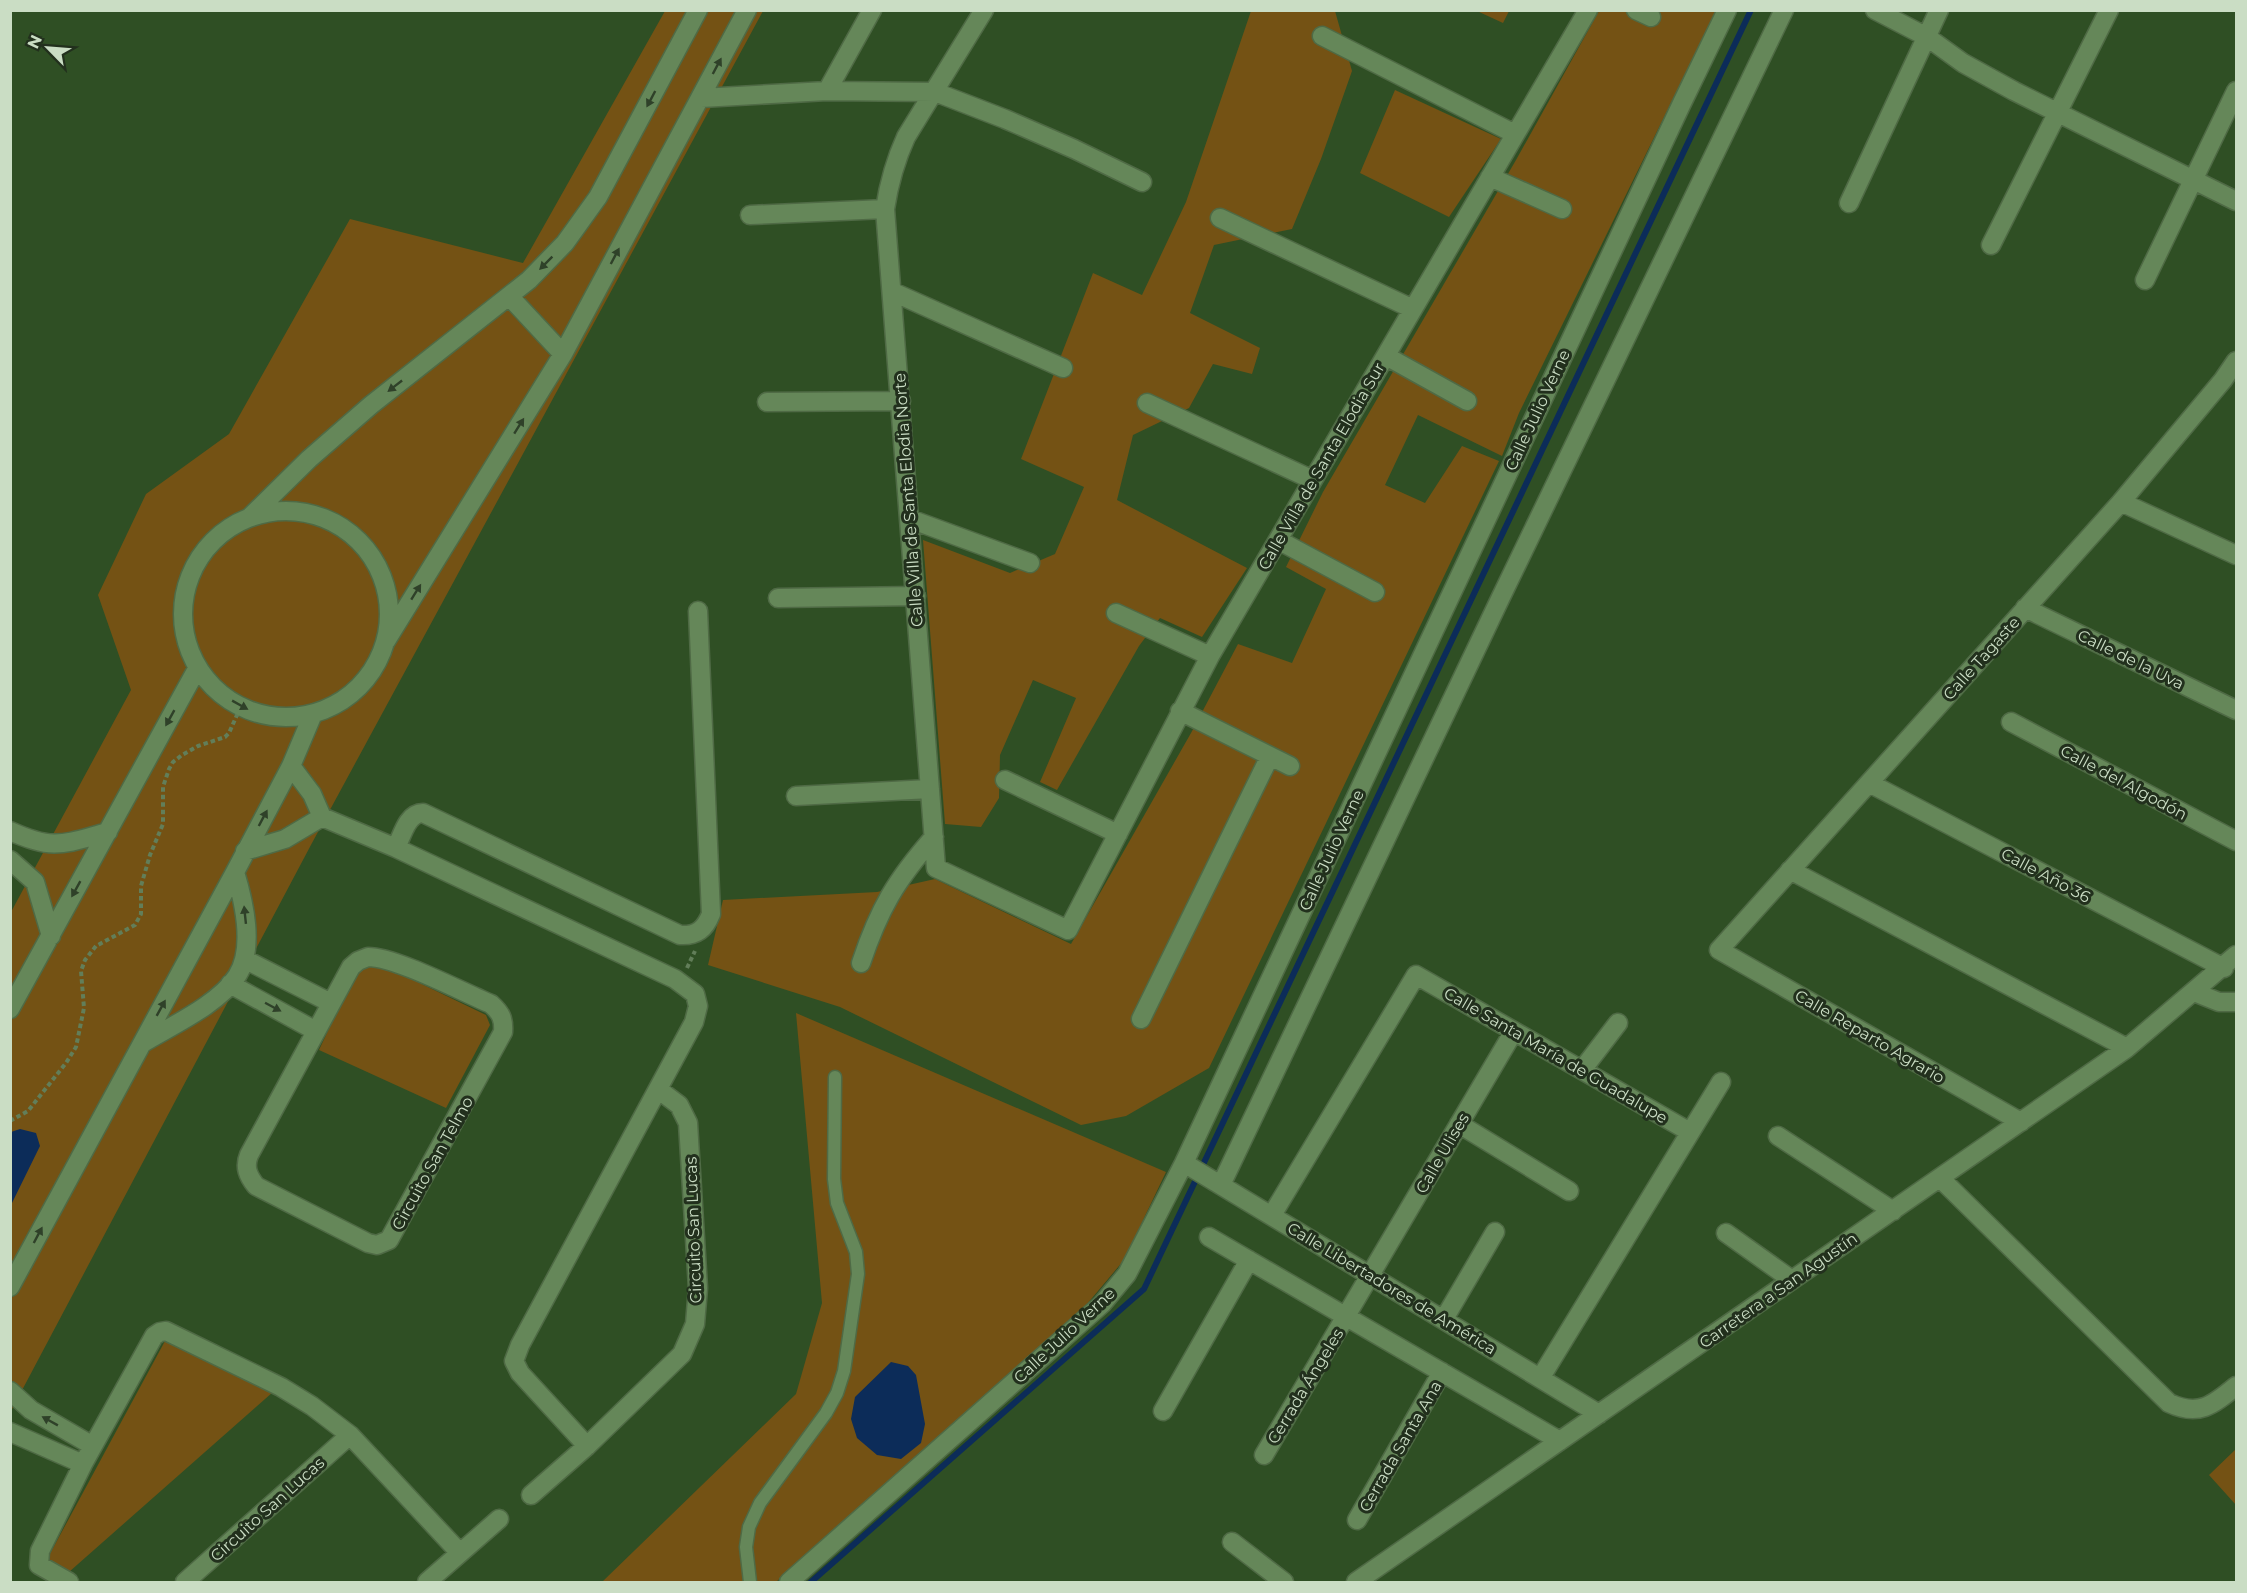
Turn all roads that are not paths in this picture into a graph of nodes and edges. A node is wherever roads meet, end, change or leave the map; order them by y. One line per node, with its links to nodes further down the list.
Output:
1 (698, 10): 31 (street, one-way to 31)
2 (747, 10): 16 (street, one-way to 2)
3 (872, 10): 13 (street)
4 (984, 10): 15 (street, Calle Villa de Santa Elodia Norte)
5 (1588, 10): 18 (street, Calle Villa de Santa Elodia Sur)
6 (1727, 10): 104 (street, Calle Julio Verne)
7 (1784, 10): 106 (street)
8 (1875, 10): 12 (street)
9 (1939, 10): 12 (street)
10 (2109, 10): 17 (street)
11 (1322, 36): 18 (street)
12 (1927, 37): 17 (street); 23 (street)
13 (827, 91): 15 (street); 16 (street)
14 (2236, 91): 20 (street)
15 (935, 92): 21 (street); 24 (street, Calle Villa de Santa Elodia Norte)
16 (701, 98): 33 (street, one-way to 16)
17 (2057, 113): 20 (street); 28 (street)
18 (1515, 134): 19 (street, Calle Villa de Santa Elodia Sur)
19 (1490, 177): 25 (street); 32 (street, Calle Villa de Santa Elodia Sur)
20 (2193, 180): 22 (street); 29 (street)
21 (1142, 182)
22 (2236, 201)
23 (1849, 203)
24 (885, 209): 26 (street); 30 (street, Calle Villa de Santa Elodia Norte)
25 (1562, 209)
26 (750, 215)
27 (1220, 218): 32 (street)
28 (1991, 245)
29 (2145, 280)
30 (893, 292): 36 (street); 37 (street, Calle Villa de Santa Elodia Norte)
31 (509, 296): 33 (street); 43 (street, one-way to 43)
32 (1413, 309): 34 (street, Calle Villa de Santa Elodia Sur)
33 (563, 354): 54 (street, one-way to 33)
34 (1386, 356): 39 (street); 41 (street, Calle Villa de Santa Elodia Sur)
35 (2236, 361): 42 (street, Calle Tagaste)
36 (1063, 368)
37 (901, 401): 38 (street); 44 (street, Calle Villa de Santa Elodia Norte)
38 (768, 402)
39 (1467, 402)
40 (1147, 403): 41 (street)
41 (1313, 480): 45 (street, Calle Villa de Santa Elodia Sur)
42 (2121, 502): 46 (street); 51 (street, Calle Tagaste)
43 (251, 516): 54 (street); 56 (street)
44 (910, 519): 47 (street); 49 (street, Calle Villa de Santa Elodia Norte)
45 (1278, 540): 48 (street); 55 (street, Calle Villa de Santa Elodia Sur)
46 (2236, 555)
47 (1030, 563)
48 (1375, 592)
49 (916, 596): 50 (street); 66 (street, Calle Villa de Santa Elodia Norte)
50 (778, 598)
51 (2025, 608): 57 (street, Calle de la Uva); 65 (street, Calle Tagaste)
52 (698, 611): 74 (street)
53 (1116, 613): 55 (street)
54 (386, 641): 59 (street)
55 (1210, 656): 58 (street, Calle Villa de Santa Elodia Sur)
56 (198, 667): 59 (street, one-way to 59); 70 (street, one-way to 70)
57 (2236, 710)
58 (1180, 711): 61 (street); 71 (street, Calle Villa de Santa Elodia Sur)
59 (313, 714): 62 (street)
60 (2011, 723): 73 (street, Calle del Algodón)
61 (1270, 756): 63 (street); 90 (street)
62 (291, 765): 68 (street); 75 (street, one-way to 62)
63 (1290, 766)
64 (1005, 780): 71 (street)
65 (1869, 783): 77 (street, Calle Tagaste); 83 (street, Calle Año 36)
66 (930, 789): 67 (street); 72 (street, Calle Villa de Santa Elodia Norte)
67 (796, 796)
68 (322, 817): 74 (street); 75 (street)
69 (10, 831): 70 (street)
70 (108, 832): 80 (street, one-way to 80)
71 (1118, 834): 79 (street, Calle Villa de Santa Elodia Sur)
72 (934, 837): 79 (street, Calle Villa de Santa Elodia Norte); 84 (street)
73 (2236, 841)
74 (396, 848): 99 (street)
75 (245, 851): 78 (street)
76 (10, 860): 80 (street)
77 (1790, 870): 81 (street, Calle Tagaste); 95 (street)
78 (235, 872): 82 (street, one-way to 78); 94 (street, one-way to 78)
79 (1068, 930)
80 (51, 936): 89 (street)
81 (1719, 950): 100 (street, Calle Reparto Agrario)
82 (244, 959): 85 (street); 88 (street)
83 (2230, 961): 86 (street, Carretera a San Agustín)
84 (861, 963)
85 (230, 984): 92 (street, one-way to 92); 94 (street)
86 (2194, 992): 87 (street); 95 (street, Carretera a San Agustín)
87 (2236, 1002)
88 (331, 1003): 92 (street, Circuito San Telmo); 92 (street, Circuito San Telmo)
89 (10, 1009)
90 (1141, 1019)
91 (1618, 1023): 96 (street)
92 (316, 1030)
93 (1514, 1031): 96 (street, Calle Santa María de Guadalupe); 101 (street, Calle Ulises); 109 (street, Calle Santa María de Guadalupe)
94 (141, 1044): 116 (street, one-way to 94)
95 (2127, 1048): 100 (street, Carretera a San Agustín)
96 (1582, 1070): 102 (street, Calle Santa María de Guadalupe)
97 (835, 1077): 140 (lane)
98 (1721, 1082): 102 (street)
99 (659, 1090): 129 (street, Circuito San Lucas); 129 (street)
100 (2021, 1122): 105 (street, Carretera a San Agustín)
101 (1459, 1124): 107 (street); 114 (street, Calle Ulises)
102 (1690, 1132): 120 (street)
103 (1778, 1136): 108 (street)
104 (1188, 1166): 106 (street, Calle Libertadores de América); 141 (street, Calle Julio Verne)
105 (1940, 1178): 108 (street, Carretera a San Agustín); 121 (street)
106 (1215, 1181): 109 (street, Calle Libertadores de América)
107 (1569, 1191)
108 (1893, 1211): 115 (street, Carretera a San Agustín)
109 (1272, 1215): 114 (street, Calle Libertadores de América)
110 (1495, 1232): 118 (street)
111 (1726, 1233): 115 (street)
112 (1209, 1237): 113 (street)
113 (1249, 1260): 117 (street); 123 (street)
114 (1371, 1275): 117 (street, Calle Ulises); 118 (street, Calle Libertadores de América)
115 (1792, 1280): 124 (street, Carretera a San Agustín)
116 (10, 1287)
117 (1347, 1317): 119 (street); 130 (street, Cerrada Ángeles)
118 (1444, 1319): 120 (street, Calle Libertadores de América)
119 (1442, 1372): 127 (street); 134 (street, Cerrada Santa Ana)
120 (1541, 1377): 124 (street, Calle Libertadores de América)
121 (2236, 1386)
122 (10, 1390): 128 (street, one-way to 122)
123 (1163, 1410)
124 (1599, 1414): 127 (street, Carretera a San Agustín)
125 (10, 1432): 131 (street)
126 (350, 1435): 128 (street); 136 (street); 138 (street, Circuito San Lucas)
127 (1560, 1441): 143 (street, Carretera a San Agustín)
128 (93, 1446): 131 (street)
129 (587, 1446): 132 (street, Circuito San Lucas)
130 (1264, 1455)
131 (83, 1464): 137 (street)
132 (531, 1495)
133 (499, 1519): 136 (street)
134 (1357, 1520)
135 (1232, 1542): 142 (street)
136 (460, 1553): 139 (street)
137 (69, 1582)
138 (185, 1582)
139 (427, 1582)
140 (750, 1582)
141 (789, 1582)
142 (1284, 1582)
143 (1356, 1582)

